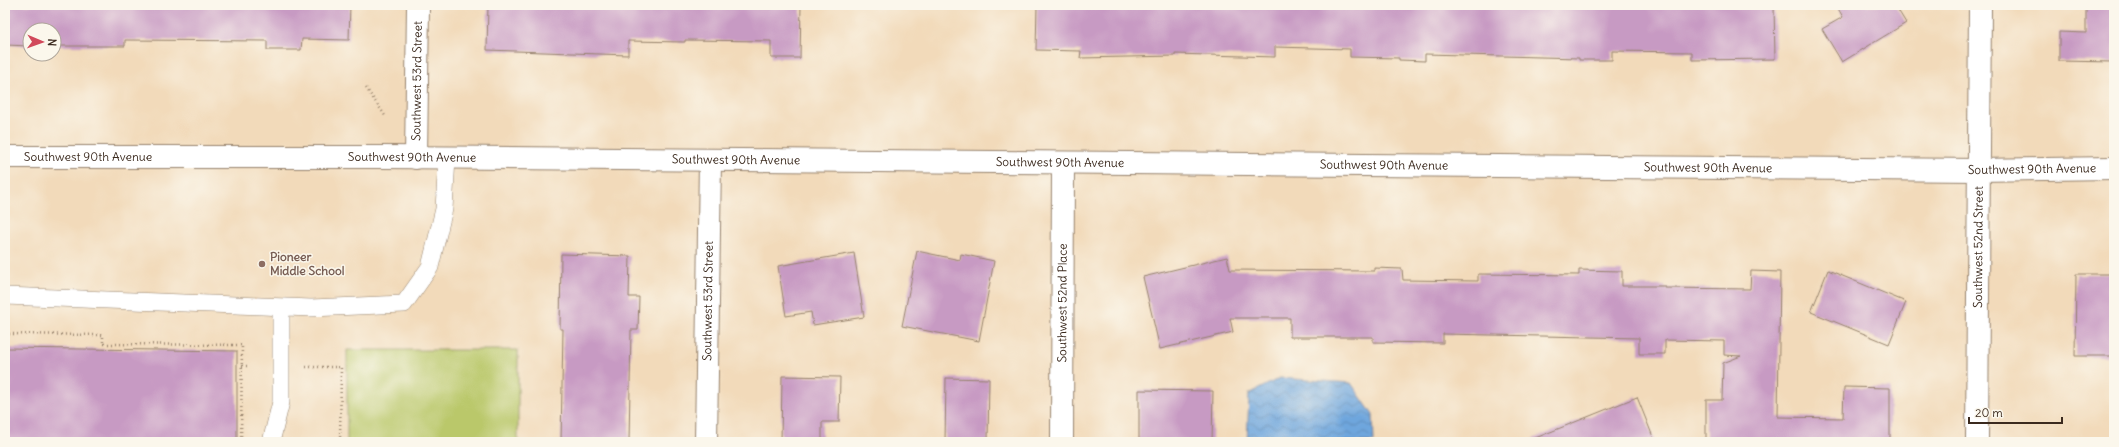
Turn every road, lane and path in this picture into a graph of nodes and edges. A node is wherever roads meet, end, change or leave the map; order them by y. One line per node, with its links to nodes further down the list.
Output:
1 (418, 5): 6 (street, Southwest 53rd Street)
2 (1980, 5): 11 (street, Southwest 52nd Street)
3 (366, 88): 4 (path)
4 (386, 118)
5 (5, 157): 6 (street, Southwest 90th Avenue)
6 (416, 158): 7 (street, Southwest 90th Avenue)
7 (447, 158): 8 (street, Southwest 90th Avenue); 13 (lane)
8 (710, 160): 9 (street, Southwest 90th Avenue); 21 (street, Southwest 53rd Street)
9 (1063, 164): 11 (street, Southwest 90th Avenue); 22 (street, Southwest 52nd Place)
10 (2114, 168): 11 (street, Southwest 90th Avenue)
11 (1979, 170): 23 (street, Southwest 52nd Street)
12 (5, 296): 13 (lane)
13 (281, 307): 19 (lane)
14 (5, 334): 15 (path)
15 (242, 366): 16 (path); 18 (path)
16 (250, 366)
17 (301, 366): 20 (path)
18 (241, 442)
19 (271, 442)
20 (340, 442)
21 (706, 442)
22 (1062, 442)
23 (1977, 442)

